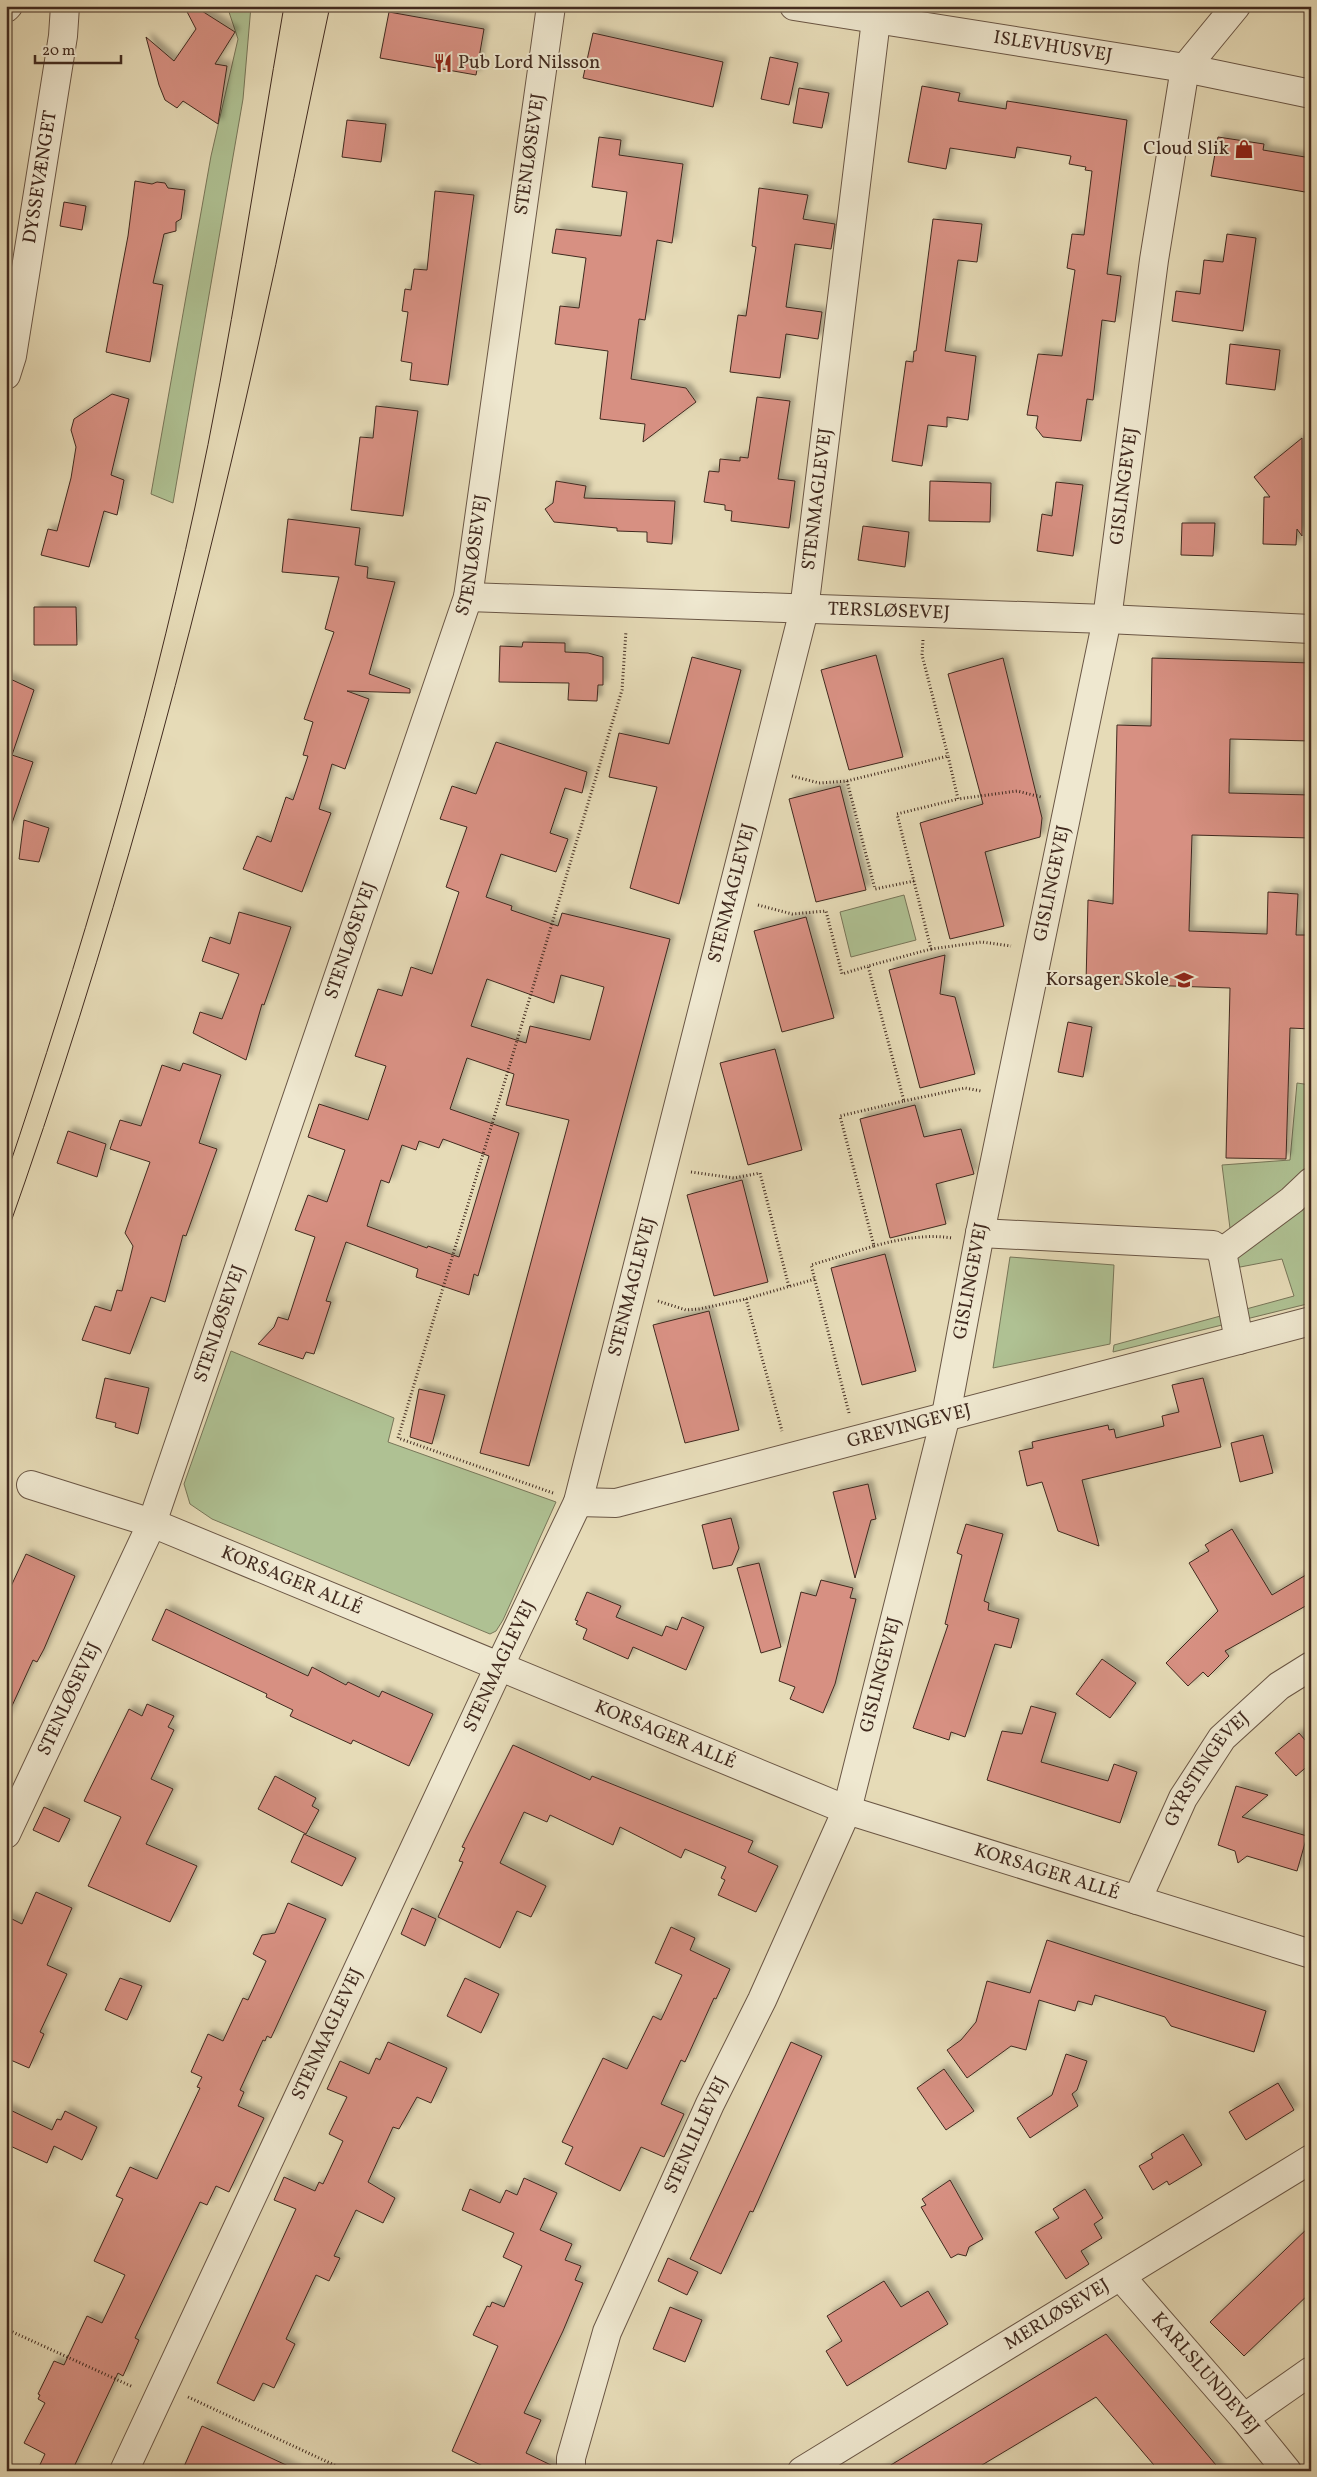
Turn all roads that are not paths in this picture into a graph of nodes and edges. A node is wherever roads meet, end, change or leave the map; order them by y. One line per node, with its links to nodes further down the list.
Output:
1 (65, 6): 8 (street, DYSSEVÆNGET)
2 (551, 6): 9 (street, STENLØSEVEJ)
3 (794, 6): 5 (street, ISLEVHUSVEJ)
4 (1236, 6): 6 (street)
5 (876, 20): 6 (street, ISLEVHUSVEJ); 10 (street, STENMAGLEVEJ)
6 (1185, 68): 7 (street, ISLEVHUSVEJ); 11 (street, GISLINGEVEJ)
7 (1311, 94)
8 (6, 375)
9 (468, 597): 10 (street, TERSLØSEVEJ); 21 (street, STENLØSEVEJ)
10 (804, 610): 11 (street, TERSLØSEVEJ); 20 (street, STENMAGLEVEJ)
11 (1107, 619): 12 (street, TERSLØSEVEJ); 14 (street, GISLINGEVEJ)
12 (1311, 629)
13 (1311, 1182): 15 (street)
14 (979, 1238): 15 (street); 18 (street, GISLINGEVEJ)
15 (1222, 1252): 17 (street)
16 (1311, 1321): 17 (street, GREVINGEVEJ)
17 (1239, 1340): 18 (street, GREVINGEVEJ)
18 (946, 1415): 20 (street, GREVINGEVEJ); 24 (street, GISLINGEVEJ)
19 (31, 1485): 21 (street, KORSAGER ALLÉ)
20 (578, 1502): 22 (street, STENMAGLEVEJ)
21 (152, 1523): 22 (street, KORSAGER ALLÉ); 25 (street, STENLØSEVEJ)
22 (500, 1665): 24 (street, KORSAGER ALLÉ); 32 (street, STENMAGLEVEJ)
23 (1311, 1666): 26 (street, GYRSTINGEVEJ)
24 (847, 1810): 26 (street, KORSAGER ALLÉ); 33 (street, STENLILLEVEJ)
25 (6, 1834)
26 (1137, 1900): 27 (street, KORSAGER ALLÉ)
27 (1311, 1954)
28 (1311, 2160): 29 (street, MERLØSEVEJ)
29 (1121, 2277): 31 (street, KARLSLUNDEVEJ); 34 (street, MERLØSEVEJ)
30 (1311, 2371): 31 (street)
31 (1244, 2418): 35 (street, KARLSLUNDEVEJ)
32 (124, 2471)
33 (571, 2471)
34 (802, 2471)
35 (1287, 2471)

